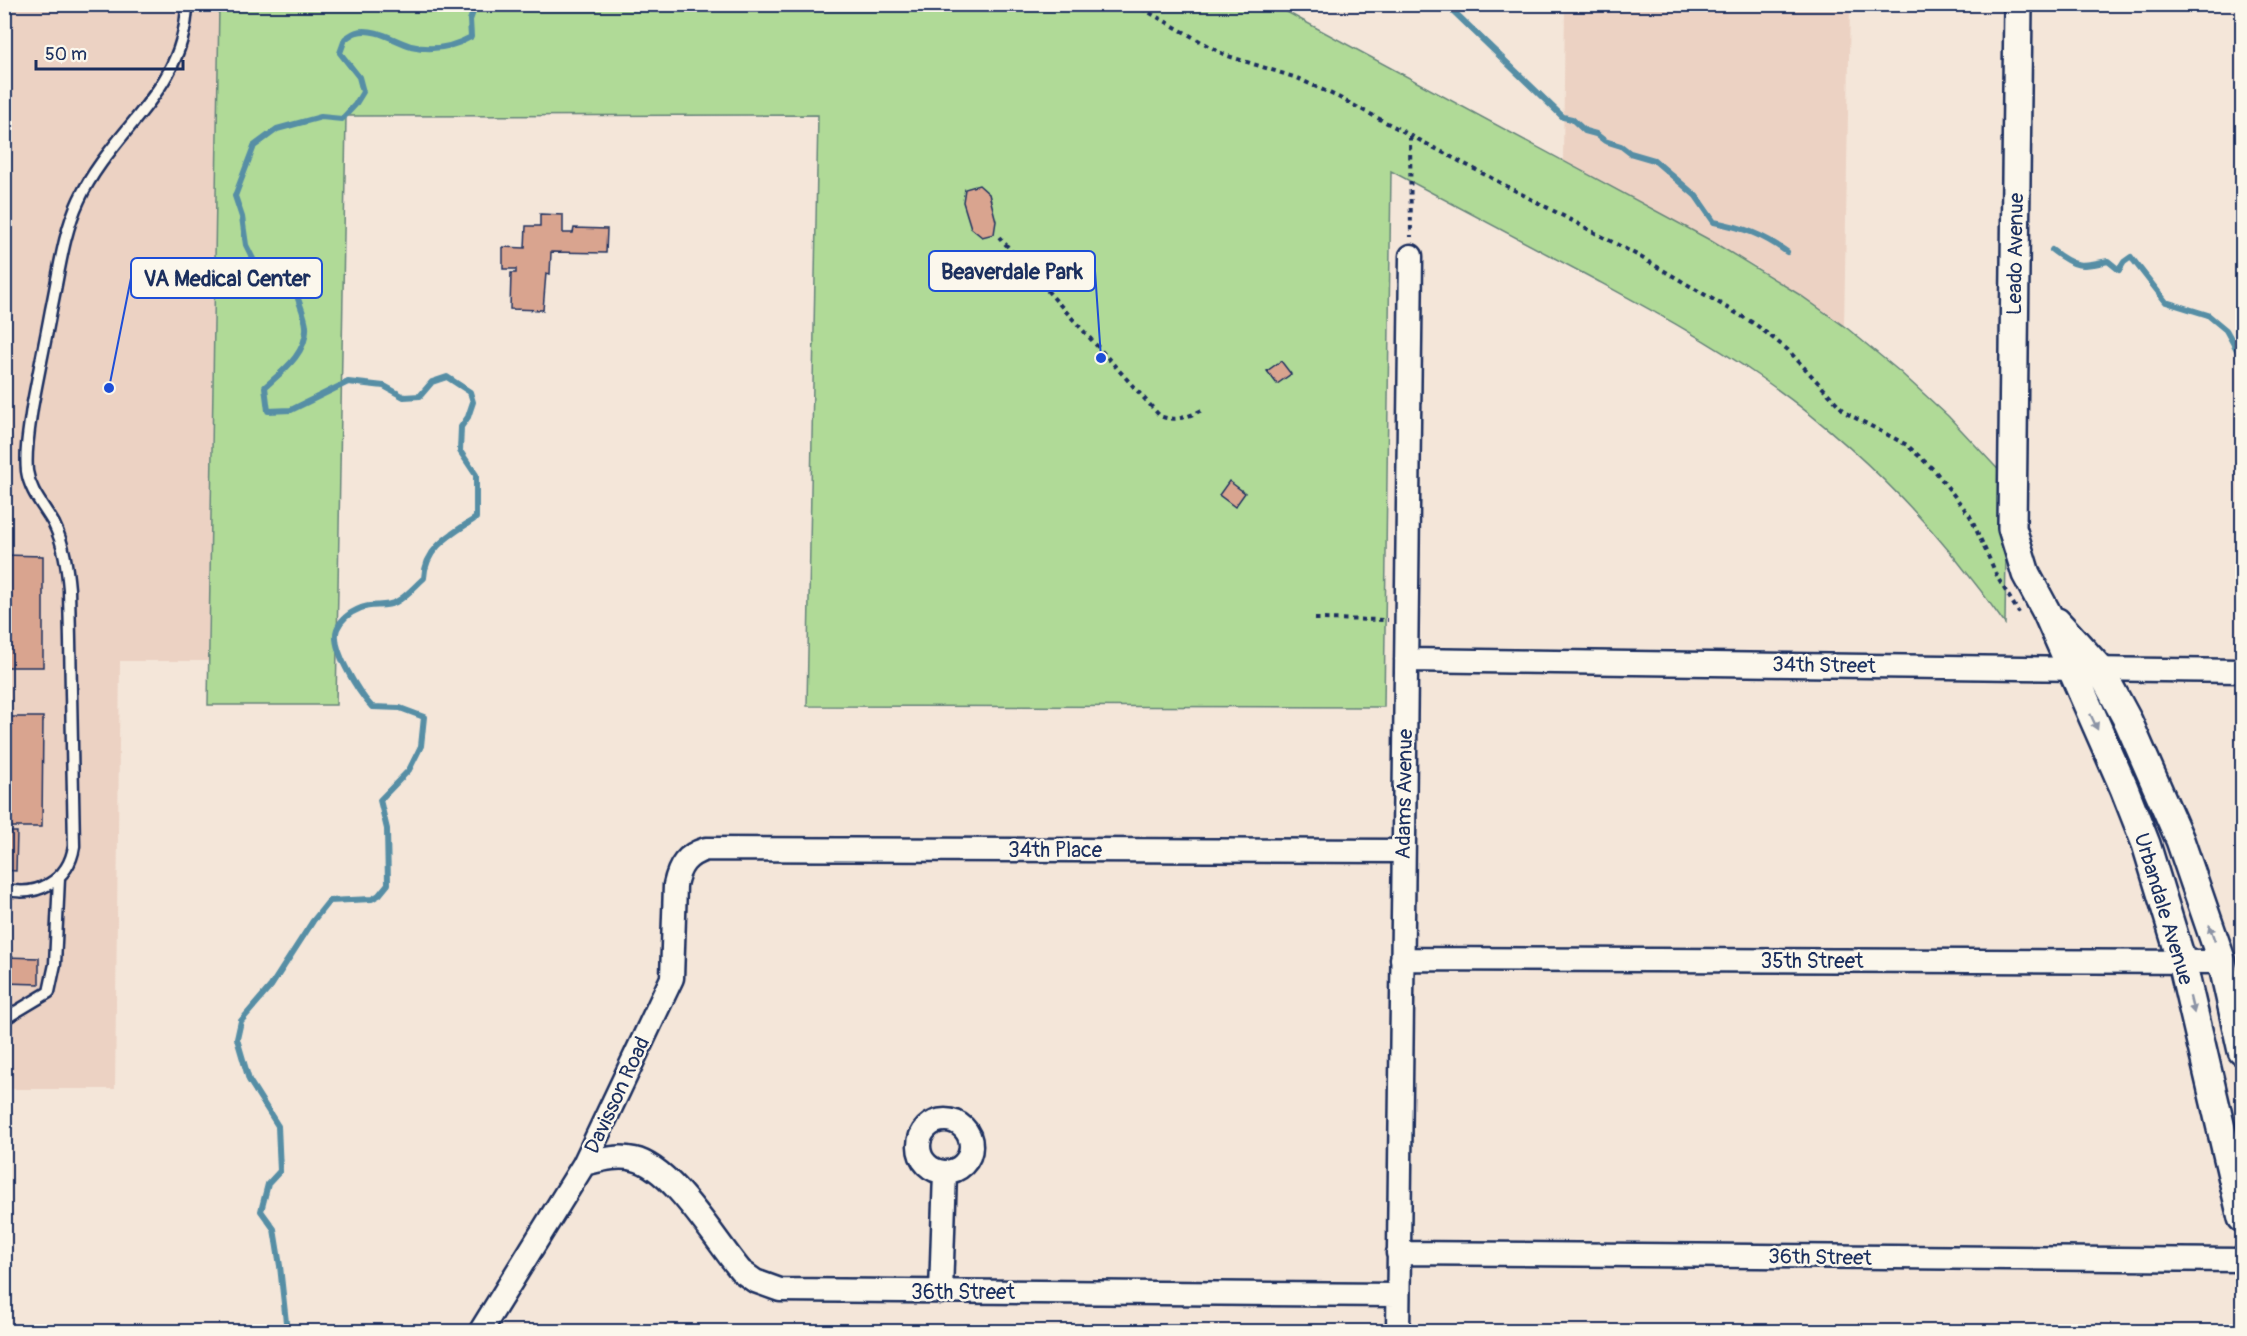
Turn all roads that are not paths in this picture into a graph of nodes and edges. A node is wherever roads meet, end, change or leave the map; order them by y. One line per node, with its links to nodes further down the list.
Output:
1 (187, 4): 12 (lane)
2 (2019, 4): 4 (street, Leado Avenue)
3 (1411, 256): 6 (street, Adams Avenue)
4 (2012, 504): 5 (street, Urbandale Avenue)
5 (2035, 616): 7 (street, Urbandale Avenue); 8 (street, Urbandale Avenue)
6 (1406, 660): 7 (street, 34th Street); 11 (street, Adams Avenue)
7 (2070, 669): 8 (street, 34th Street); 15 (street, Urbandale Avenue, one-way to 15)
8 (2100, 669): 9 (street, 34th Street); 16 (street, Urbandale Avenue, one-way to 8)
9 (2242, 671)
10 (706, 849): 11 (street, 34th Place); 19 (street, Davisson Road)
11 (1404, 851): 14 (street, Adams Avenue)
12 (58, 878): 13 (lane); 17 (lane)
13 (4, 889)
14 (1402, 959): 15 (street, 35th Street); 22 (street, Adams Avenue)
15 (2182, 962): 16 (street, 35th Street); 21 (street, Urbandale Avenue, one-way to 21)
16 (2222, 962): 18 (street, Urbandale Avenue)
17 (4, 1019)
18 (2242, 1051)
19 (584, 1164): 24 (street, 36th Street); 26 (street, Davisson Road)
20 (945, 1172): 24 (street)
21 (2242, 1218)
22 (1398, 1253): 23 (street, 36th Street); 25 (street, Adams Avenue)
23 (2242, 1260)
24 (941, 1292): 25 (street, 36th Street)
25 (1398, 1295): 27 (street, Adams Avenue)
26 (480, 1332)
27 (1398, 1332)

